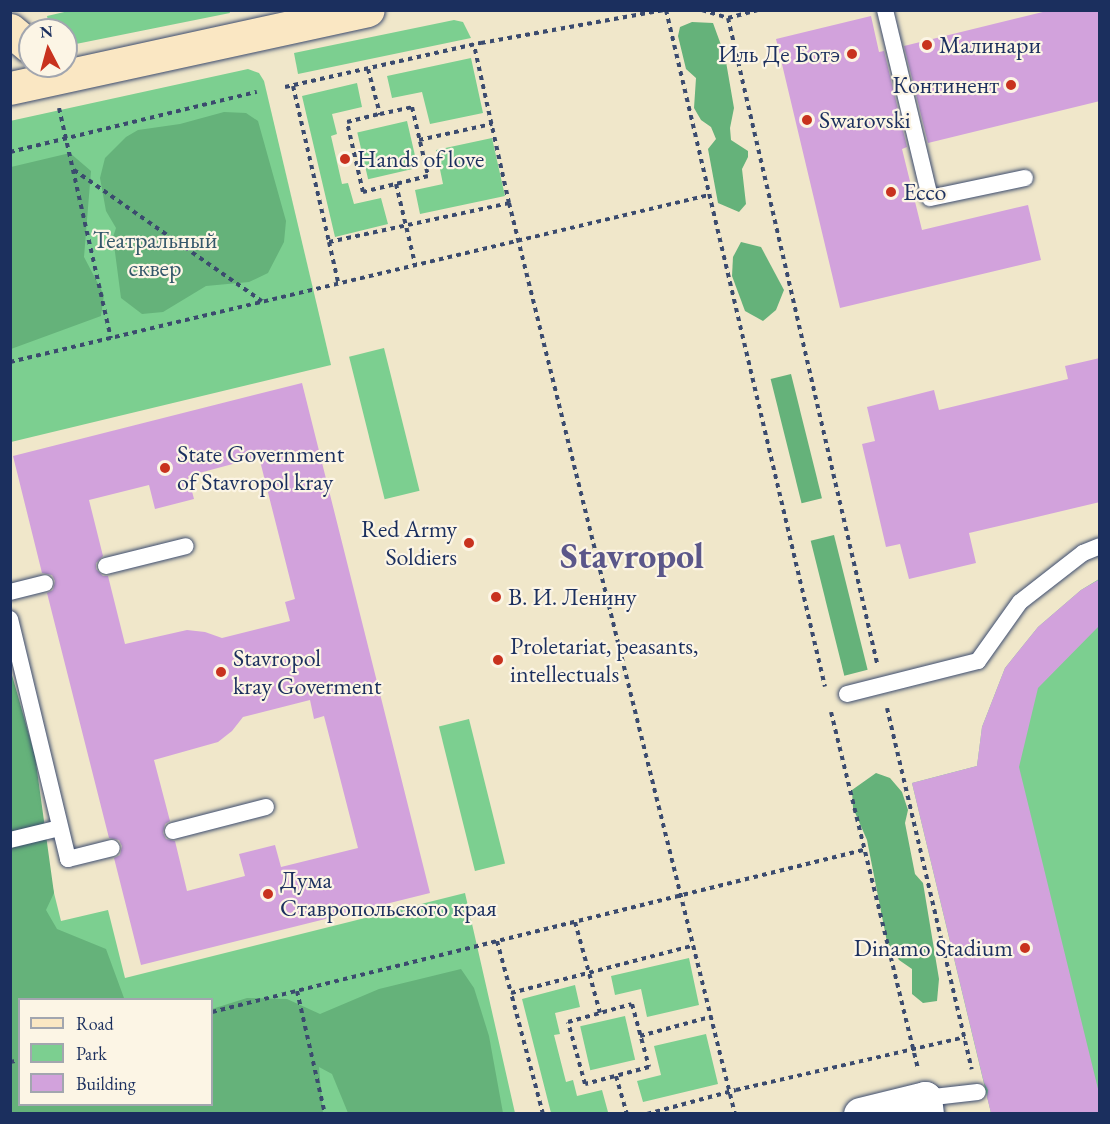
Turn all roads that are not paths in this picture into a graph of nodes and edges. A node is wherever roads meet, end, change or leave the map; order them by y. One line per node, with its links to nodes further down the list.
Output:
1 (368, 10): 3 (main road)
2 (885, 10): 6 (lane)
3 (78, 65)
4 (34, 78): 5 (main road)
5 (10, 88)
6 (1026, 178)
7 (186, 546): 9 (lane)
8 (1100, 546): 13 (lane)
9 (106, 566)
10 (45, 583): 11 (lane)
11 (10, 592)
12 (10, 619): 15 (lane)
13 (847, 694)
14 (266, 807): 16 (lane)
15 (60, 828): 17 (lane); 18 (lane)
16 (173, 831)
17 (10, 840)
18 (112, 848)
19 (978, 1092): 20 (lane)
20 (926, 1101): 21 (street)
21 (860, 1113)

